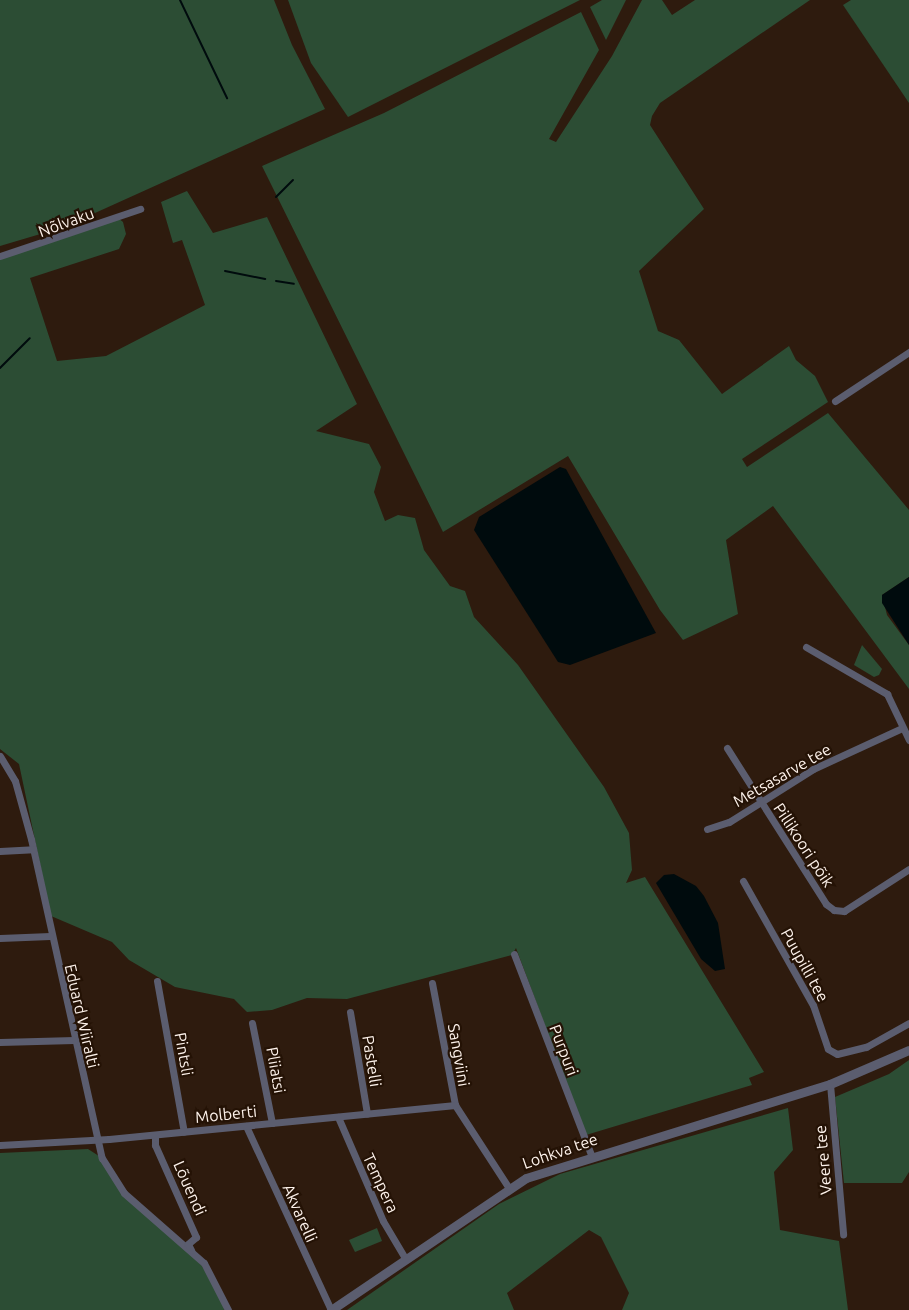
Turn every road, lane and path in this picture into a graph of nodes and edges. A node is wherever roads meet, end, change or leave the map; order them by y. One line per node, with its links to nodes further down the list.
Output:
1 (140, 209): 2 (street, Nõlvaku)
2 (0, 256)
3 (909, 352): 4 (street)
4 (835, 401)
5 (806, 647): 6 (street)
6 (902, 728): 7 (street); 10 (street, Metsasarve tee)
7 (909, 740)
8 (727, 748): 10 (street, Pillikoori põik)
9 (0, 756): 12 (street, Eduard Wiiralti)
10 (760, 803): 11 (street, Metsasarve tee); 14 (street, Pillikoori põik)
11 (707, 829)
12 (33, 849): 13 (street); 16 (street, Eduard Wiiralti)
13 (0, 851)
14 (909, 868)
15 (743, 881): 23 (street, Puupilli tee)
16 (51, 936): 17 (street); 24 (street, Eduard Wiiralti)
17 (0, 938)
18 (514, 954): 37 (street, Purpuri)
19 (157, 981): 33 (street, Pintsli)
20 (432, 983): 28 (street, Sangviini)
21 (350, 1012): 29 (street, Pastelli)
22 (252, 1023): 31 (street, Pliiatsi)
23 (909, 1023)
24 (74, 1040): 25 (street); 35 (street, Eduard Wiiralti)
25 (0, 1042)
26 (909, 1050): 27 (street, Lohkva tee)
27 (830, 1084): 37 (street, Lohkva tee); 39 (street, Veere tee)
28 (455, 1105): 29 (street, Molberti); 38 (street, Sangviini)
29 (367, 1114): 30 (street, Molberti)
30 (338, 1117): 31 (street, Molberti); 41 (street, Tempera)
31 (272, 1123): 32 (street, Molberti)
32 (246, 1126): 33 (street, Molberti); 43 (street, Akvarelli)
33 (184, 1132): 34 (street, Molberti)
34 (154, 1135): 35 (street, Molberti); 40 (street, Lõuendi)
35 (96, 1138): 36 (street, Molberti); 40 (street, Eduard Wiiralti)
36 (0, 1144)
37 (591, 1155): 38 (street, Lohkva tee)
38 (509, 1188): 41 (street, Lohkva tee)
39 (843, 1234)
40 (191, 1250): 42 (street)
41 (405, 1258): 43 (street, Lohkva tee)
42 (228, 1310)
43 (331, 1310)

